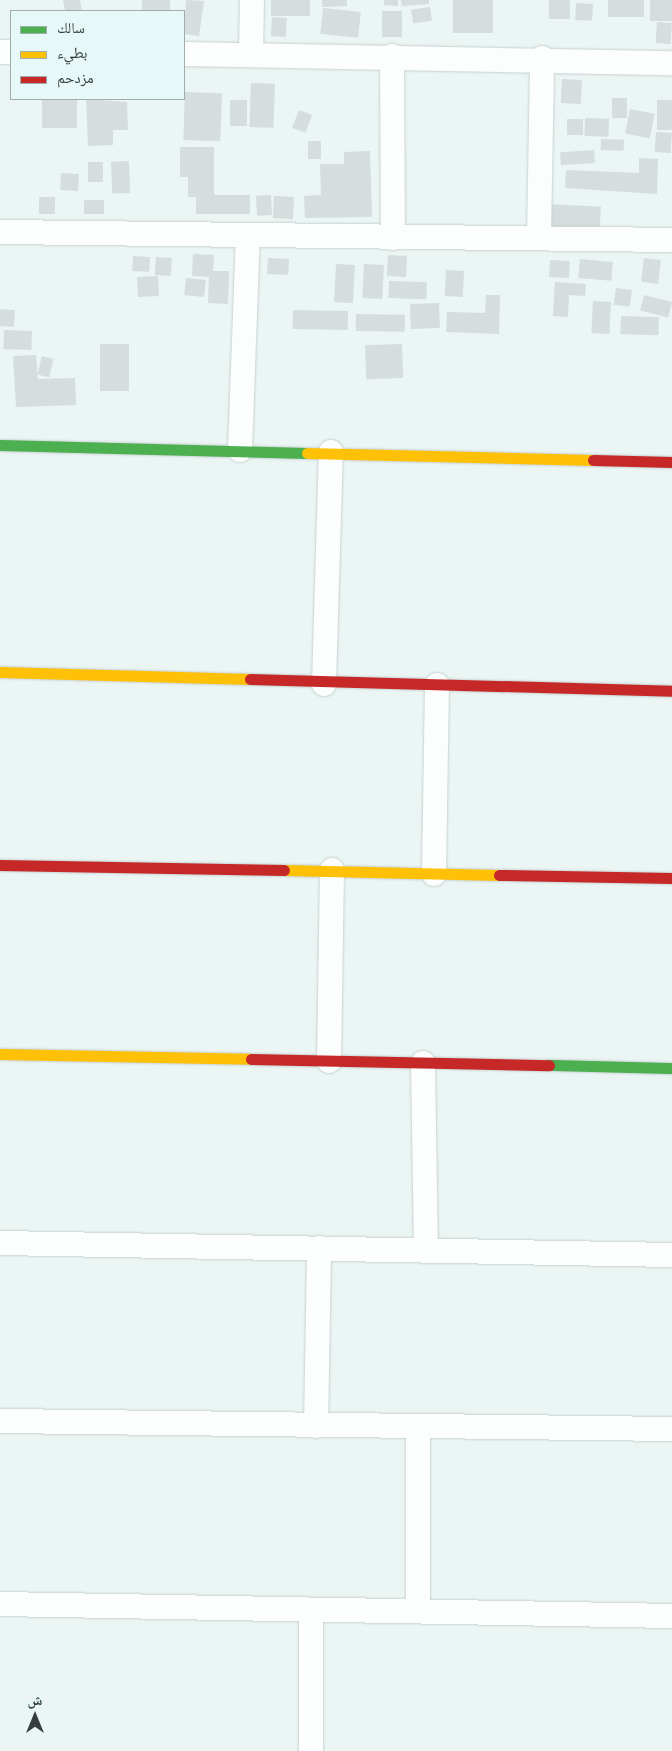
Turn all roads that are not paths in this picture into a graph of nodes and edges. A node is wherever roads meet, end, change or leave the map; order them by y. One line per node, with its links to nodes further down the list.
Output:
1 (252, 0): 3 (street)
2 (185, 54): 3 (street)
3 (251, 55): 4 (street)
4 (392, 56): 5 (street); 10 (street)
5 (542, 58): 6 (street); 9 (street)
6 (672, 62)
7 (0, 232): 8 (street)
8 (248, 236): 10 (street); 13 (street)
9 (540, 237): 10 (street); 11 (street)
10 (393, 238)
11 (672, 240)
12 (0, 445): 13 (street)
13 (240, 450): 14 (street)
14 (331, 452): 15 (street); 17 (street)
15 (672, 462)
16 (0, 672): 17 (street)
17 (324, 684): 18 (street)
18 (437, 686): 19 (street); 22 (street)
19 (672, 691)
20 (0, 865): 21 (street)
21 (332, 870): 22 (street); 25 (street)
22 (434, 874): 23 (street)
23 (672, 878)
24 (0, 1054): 25 (street)
25 (329, 1061): 26 (street)
26 (423, 1063): 27 (street); 30 (street)
27 (672, 1068)
28 (0, 1243): 29 (street)
29 (319, 1248): 30 (street); 33 (street)
30 (426, 1251): 31 (street)
31 (672, 1255)
32 (0, 1421): 33 (street)
33 (316, 1426): 34 (street)
34 (418, 1428): 35 (street); 38 (street)
35 (672, 1429): 36 (street)
36 (672, 1434)
37 (0, 1604): 39 (street)
38 (418, 1611): 39 (street); 40 (street)
39 (311, 1613): 41 (street)
40 (672, 1616)
41 (311, 1751)

